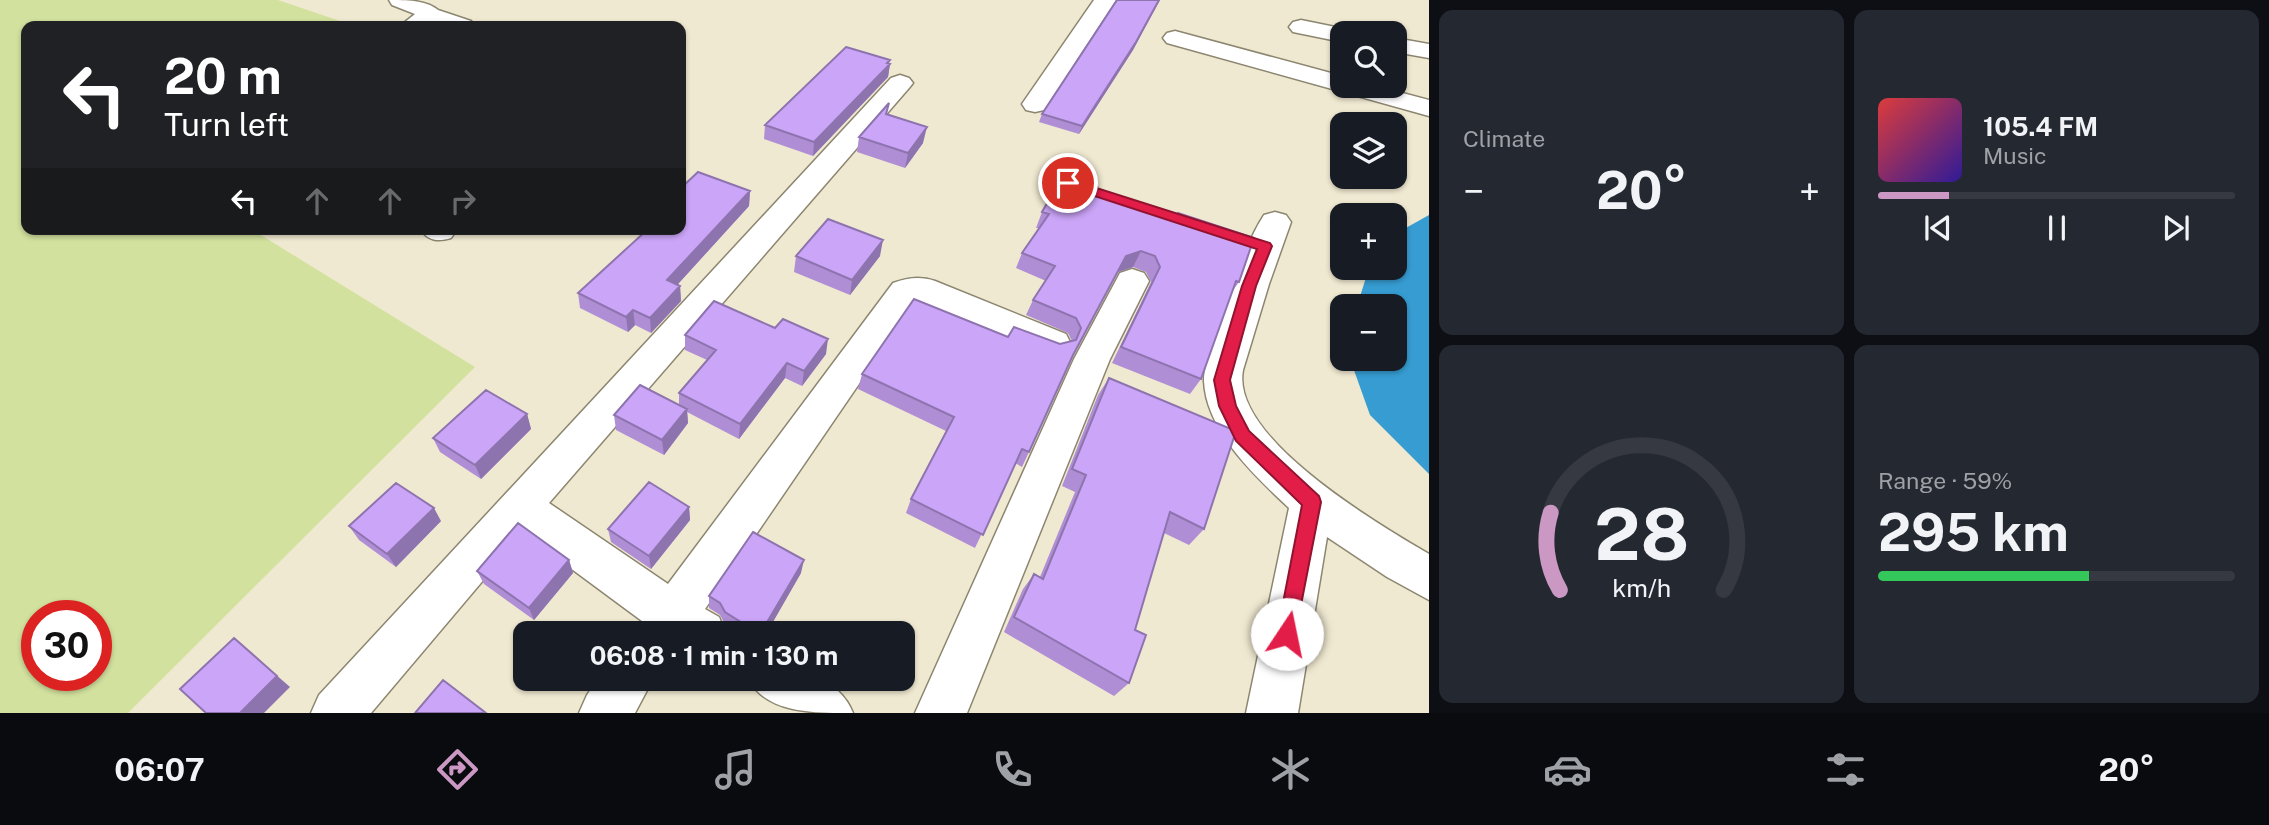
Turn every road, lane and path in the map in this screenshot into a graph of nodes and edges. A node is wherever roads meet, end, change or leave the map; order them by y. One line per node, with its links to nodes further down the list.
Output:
1 (400, 0): 3 (street)
2 (1105, 0): 12 (street)
3 (420, 21)
4 (1301, 27): 5 (street)
5 (1330, 33)
6 (1175, 38): 9 (street)
7 (1407, 47): 8 (street)
8 (1429, 51)
9 (1330, 81)
10 (900, 83): 20 (street)
11 (1392, 98): 13 (street)
12 (1035, 104)
13 (1429, 108)
14 (1260, 235): 18 (street)
15 (1132, 281): 29 (street)
16 (1053, 344): 23 (street)
17 (1195, 416): 18 (street)
18 (1242, 436): 19 (street)
19 (1312, 502): 21 (street); 30 (street)
20 (519, 506): 22 (street); 26 (street)
21 (1429, 578)
22 (670, 621)
23 (682, 621)
24 (620, 691): 27 (street)
25 (793, 691): 28 (street)
26 (337, 713)
27 (605, 713)
28 (827, 713)
29 (941, 713)
30 (1272, 713)

